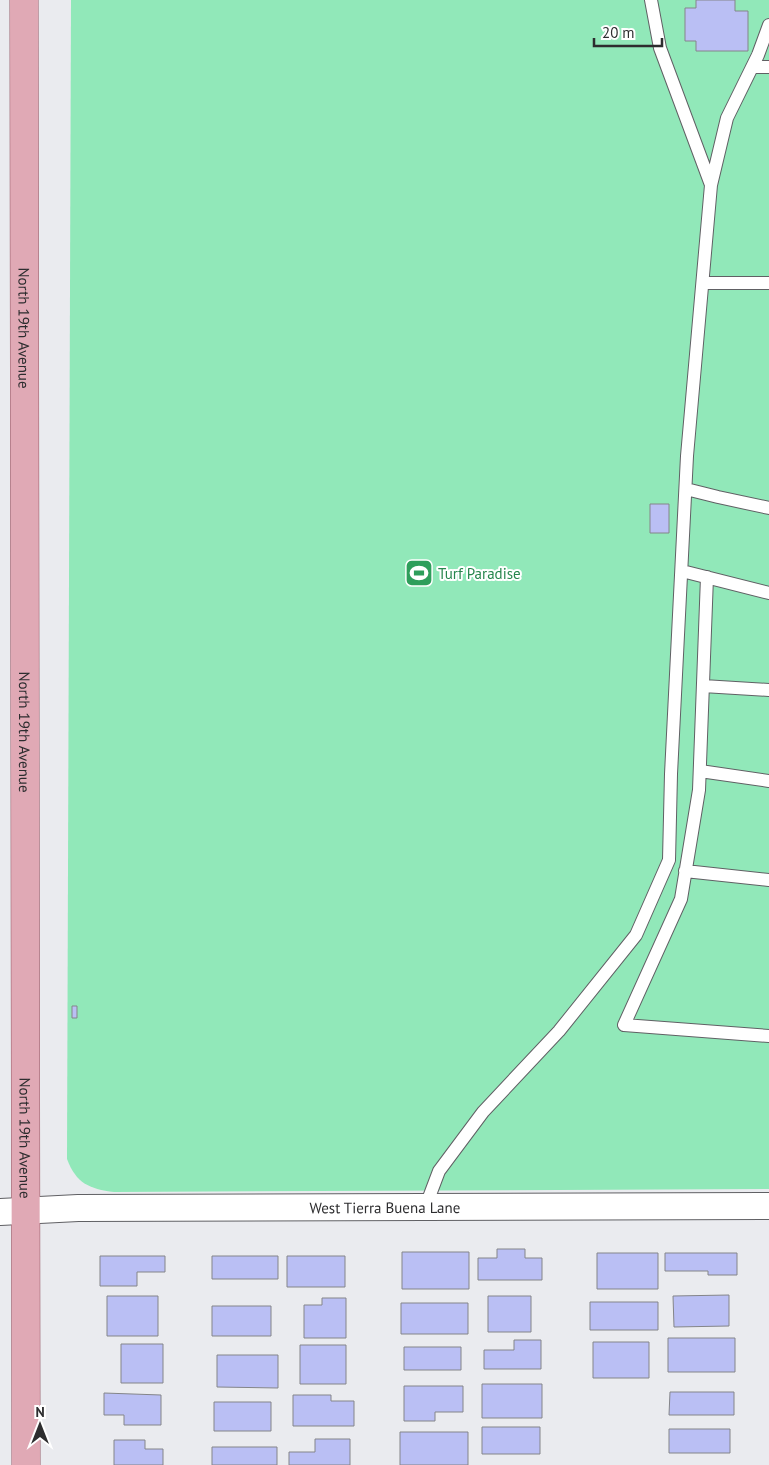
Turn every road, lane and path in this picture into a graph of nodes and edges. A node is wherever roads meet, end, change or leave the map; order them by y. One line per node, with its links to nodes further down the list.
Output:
1 (24, 0): 23 (main road, North 19th Avenue)
2 (651, 0): 6 (lane)
3 (769, 25): 4 (lane)
4 (752, 67): 5 (lane); 6 (lane)
5 (769, 67)
6 (711, 185): 7 (lane)
7 (703, 283): 8 (lane); 9 (lane)
8 (769, 283)
9 (686, 488): 10 (lane); 11 (lane)
10 (769, 508)
11 (682, 571): 12 (lane); 22 (lane)
12 (707, 577): 13 (lane); 14 (lane)
13 (769, 593)
14 (703, 686): 15 (lane); 16 (lane)
15 (769, 690)
16 (700, 770): 17 (lane); 18 (lane)
17 (769, 781)
18 (685, 871): 19 (lane); 20 (lane)
19 (769, 880)
20 (769, 1036)
21 (769, 1206): 22 (street, West Tierra Buena Lane)
22 (425, 1208): 23 (street, West Tierra Buena Lane)
23 (13, 1212): 24 (main road, North 19th Avenue)
24 (26, 1465)

